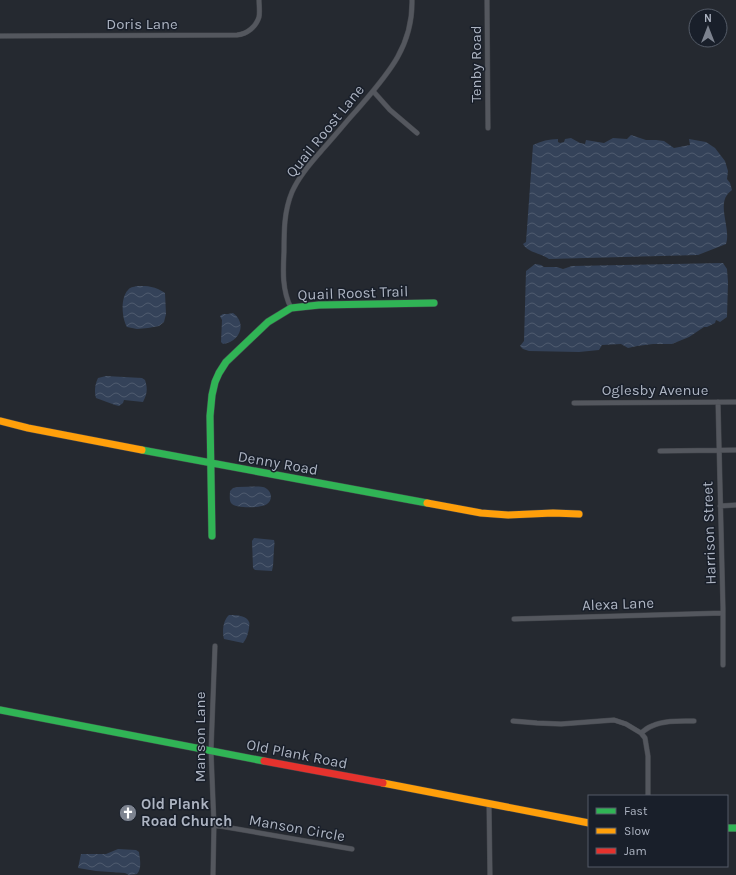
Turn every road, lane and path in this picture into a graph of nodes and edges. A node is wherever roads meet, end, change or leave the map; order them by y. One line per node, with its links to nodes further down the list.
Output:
1 (259, 0): 4 (street, Doris Lane)
2 (412, 0): 5 (street, Quail Roost Lane)
3 (487, 0): 6 (street, Tenby Road)
4 (0, 36)
5 (373, 91): 7 (street); 9 (street, Quail Roost Lane)
6 (488, 128)
7 (417, 133)
8 (434, 303): 9 (street, Quail Roost Trail)
9 (291, 308): 17 (street, Quail Roost Trail)
10 (718, 402): 11 (street, Oglesby Avenue); 12 (street, Oglesby Avenue); 14 (street, Harrison Street)
11 (736, 402)
12 (574, 403)
13 (0, 421): 17 (street, Denny Road)
14 (719, 450): 15 (street); 16 (street); 19 (street, Harrison Street)
15 (736, 450)
16 (660, 451)
17 (211, 463): 20 (street, Denny Road); 21 (street)
18 (736, 505): 19 (street)
19 (720, 506): 22 (street, Harrison Street)
20 (579, 514)
21 (212, 536)
22 (723, 613): 23 (street, Alexa Lane); 25 (street, Harrison Street)
23 (514, 619)
24 (215, 646): 30 (street, Manson Lane)
25 (723, 665)
26 (0, 710): 30 (street, Old Plank Road)
27 (513, 721): 29 (street)
28 (694, 721): 29 (street)
29 (641, 733): 31 (street)
30 (211, 751): 32 (street, Old Plank Road); 34 (street, Manson Lane)
31 (648, 795)
32 (489, 804): 33 (street, Old Plank Road); 37 (street)
33 (588, 823)
34 (214, 825): 35 (street, Manson Circle); 36 (street, Manson Lane)
35 (352, 849)
36 (213, 875)
37 (490, 875)

